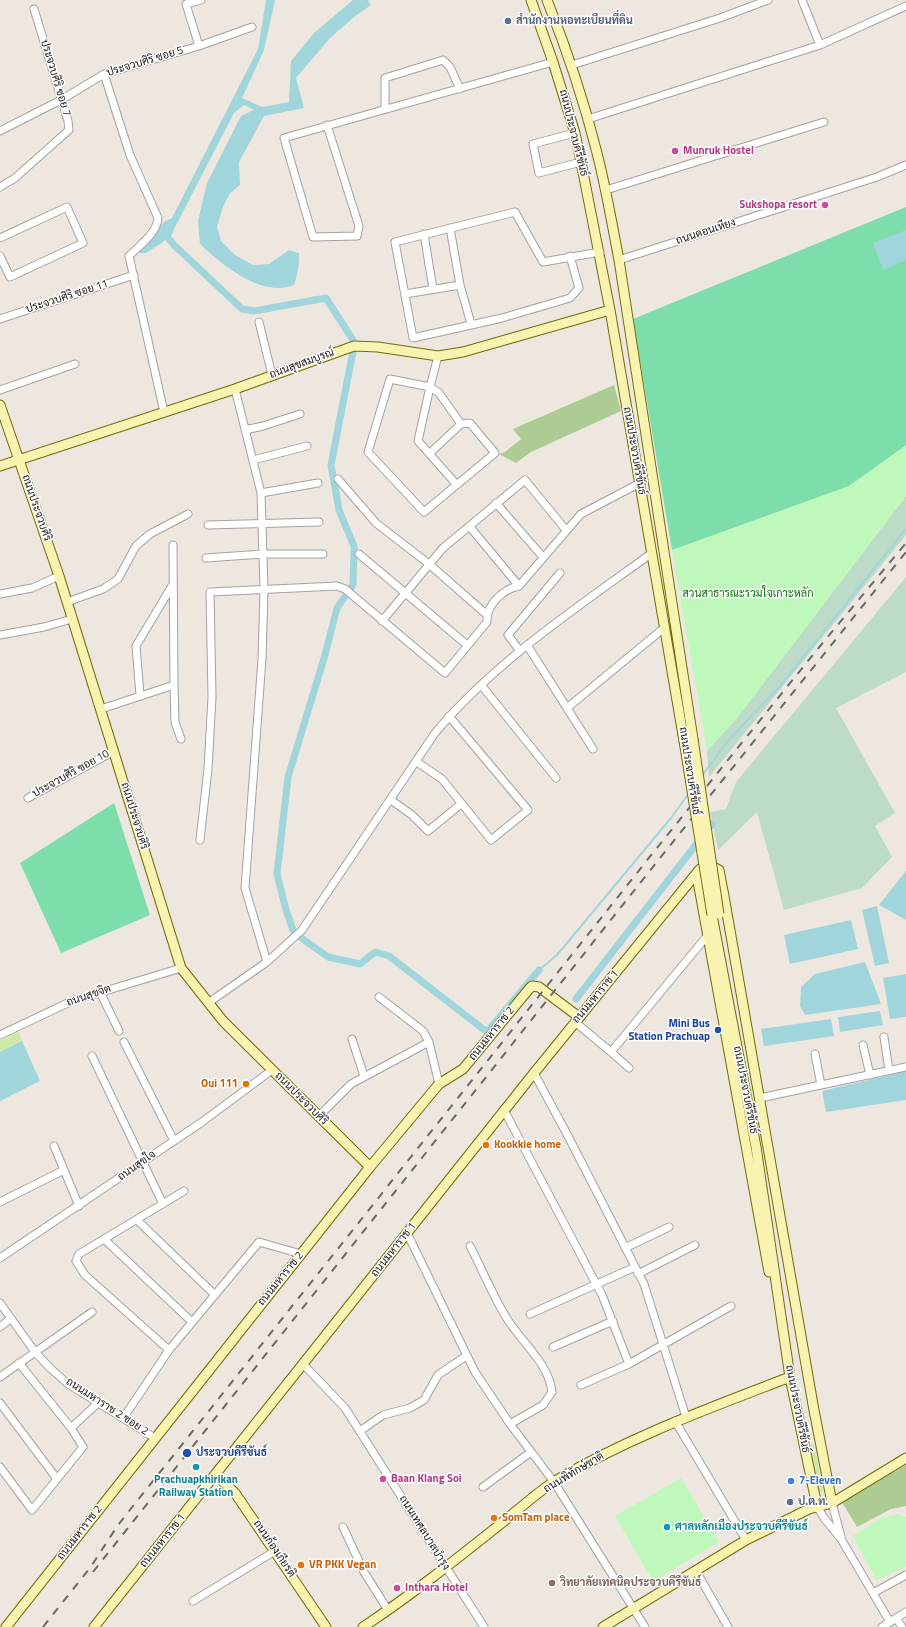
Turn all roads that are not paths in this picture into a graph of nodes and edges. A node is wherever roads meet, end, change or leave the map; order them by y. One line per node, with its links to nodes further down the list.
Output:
1 (201, 0): 10 (street)
2 (531, 0): 11 (main road, ถนนประจวบคีรีขันธ์)
3 (547, 0): 12 (main road, ถนนประจวบคีรีขันธ์)
4 (768, 0): 12 (street)
5 (802, 0): 9 (street)
6 (906, 6): 9 (street)
7 (34, 9): 15 (street, ประจวบศิริ ซอย 7)
8 (252, 27): 10 (street, ประจวบศิริ ซอย 5)
9 (820, 45): 17 (street)
10 (199, 46): 13 (street, ประจวบศิริ ซอย 5)
11 (553, 62): 14 (street); 21 (main road, ถนนประจวบคีรีขันธ์)
12 (572, 65): 17 (main road, ถนนประจวบคีรีขันธ์)
13 (104, 74): 15 (street, ประจวบศิริ ซอย 5); 33 (street)
14 (460, 89): 16 (street); 16 (street)
15 (61, 100): 20 (street, ประจวบศิริ ซอย 5); 24 (street, ประจวบศิริ ซอย 7)
16 (385, 109): 19 (street)
17 (588, 119): 25 (main road, ถนนประจวบคีรีขันธ์)
18 (824, 122): 25 (street)
19 (327, 125): 19 (street)
20 (0, 131)
21 (575, 133): 22 (main road, ถนนประจวบคีรีขันธ์); 22 (street)
22 (581, 162): 29 (main road, ถนนประจวบคีรีขันธ์)
23 (906, 165): 32 (street, ถนนดอนเหียง)
24 (0, 188)
25 (606, 190): 32 (main road, ถนนประจวบคีรีขันธ์)
26 (450, 228): 27 (street); 30 (street); 34 (street)
27 (424, 234): 35 (street); 36 (street)
28 (0, 238): 31 (street)
29 (600, 252): 30 (street); 37 (main road, ถนนประจวบคีรีขันธ์)
30 (570, 256): 40 (street)
31 (1, 258)
32 (619, 260): 100 (main road, ถนนประจวบคีรีขันธ์)
33 (134, 275): 38 (street, ประจวบศิริ ซอย 11); 48 (street)
34 (460, 285): 35 (street); 40 (street)
35 (433, 289): 36 (street)
36 (405, 294): 40 (street)
37 (610, 310): 41 (main road, ถนนสุขสมบูรณ์); 59 (main road, ถนนประจวบคีรีขันธ์)
38 (0, 320)
39 (259, 322): 43 (street)
40 (471, 324)
41 (438, 356): 43 (main road, ถนนสุขสมบูรณ์); 45 (street)
42 (75, 364): 46 (street)
43 (272, 375): 44 (main road, ถนนสุขสมบูรณ์)
44 (235, 388): 48 (main road, ถนนสุขสมบูรณ์); 51 (street)
45 (430, 388): 50 (street); 53 (street); 60 (street)
46 (0, 390)
47 (0, 404): 54 (main road, ถนนประจวบศิริ)
48 (164, 412): 54 (main road, ถนนสุขสมบูรณ์)
49 (300, 414): 51 (street)
50 (461, 424): 53 (street); 60 (street)
51 (245, 430): 55 (street)
52 (307, 446): 55 (street)
53 (430, 453): 60 (street)
54 (20, 460): 56 (main road, ถนนสุขสมบูรณ์); 78 (main road, ถนนประจวบศิริ)
55 (253, 460): 61 (street)
56 (0, 466)
57 (338, 479): 76 (street)
58 (318, 483): 61 (street)
59 (640, 483): 68 (street); 70 (main road, ถนนประจวบคีรีขันธ์)
60 (457, 485)
61 (261, 493): 64 (street)
62 (496, 503): 67 (street); 68 (street); 74 (street)
63 (188, 514): 84 (street)
64 (262, 522): 65 (street); 66 (street); 71 (street)
65 (319, 522)
66 (208, 525)
67 (470, 527): 76 (street); 80 (street)
68 (566, 530): 74 (street)
69 (172, 545): 79 (street)
70 (652, 553): 88 (main road, ถนนประจวบคีรีขันธ์); 91 (street)
71 (263, 554): 72 (street); 75 (street); 81 (street)
72 (322, 554)
73 (358, 554): 82 (street)
74 (542, 556): 80 (street)
75 (206, 558)
76 (429, 564): 82 (street); 85 (street)
77 (560, 573): 92 (street)
78 (59, 576): 83 (street); 84 (main road, ถนนประจวบศิริ)
79 (173, 584): 93 (street); 95 (street)
80 (518, 586): 85 (street)
81 (264, 589): 87 (street); 108 (street); 112 (street)
82 (406, 592): 87 (street); 90 (street)
83 (0, 594)
84 (67, 602): 86 (main road, ถนนประจวบศิริ)
85 (486, 614): 90 (street)
86 (72, 619): 89 (street); 97 (main road, ถนนประจวบศิริ)
87 (382, 621): 90 (street)
88 (664, 628): 96 (street); 100 (main road, ถนนประจวบคีรีขันธ์)
89 (0, 635)
90 (467, 645)
91 (527, 645): 92 (street); 96 (street)
92 (520, 651): 94 (street)
93 (174, 685): 95 (street); 99 (street)
94 (482, 686): 98 (street); 104 (street)
95 (140, 695): 97 (street)
96 (567, 708): 101 (street)
97 (101, 709): 102 (main road, ถนนประจวบศิริ)
98 (449, 716): 103 (street); 107 (street)
99 (181, 739)
100 (688, 740): 110 (main road, ถนนประจวบคีรีขันธ์, bridge)
101 (593, 749)
102 (114, 751): 105 (street, ประจวบศิริ ซอย 10); 113 (main road, ถนนประจวบศิริ)
103 (417, 762): 106 (street); 107 (street)
104 (556, 778)
105 (28, 798)
106 (391, 800): 107 (street); 112 (street)
107 (461, 804)
108 (200, 840)
109 (697, 876): 111 (main road); 117 (main road, ถนนมหาราช 1); 137 (main road, ถนนมหาราช 1)
110 (716, 914): 171 (main road, ถนนประจวบคีรีขันธ์); 183 (main road, ถนนประจวบคีรีขันธ์)
111 (707, 936): 125 (street); 171 (main road)
112 (267, 962): 116 (street)
113 (181, 968): 114 (street, ถนนสุขจิต); 116 (main road, ถนนประจวบศิริ)
114 (100, 992): 118 (street); 119 (street, ถนนสุขจิต)
115 (379, 997): 123 (street)
116 (208, 1003): 130 (main road, ถนนประจวบศิริ)
117 (577, 1020): 125 (street); 132 (main road, ถนนมหาราช 1); 135 (main road, ถนนมหาราช 2)
118 (119, 1031)
119 (0, 1035)
120 (884, 1037): 131 (street)
121 (352, 1039): 134 (street)
122 (124, 1042): 140 (street)
123 (429, 1042): 134 (street); 135 (street)
124 (863, 1045): 133 (street)
125 (612, 1052): 129 (street)
126 (815, 1054): 136 (street)
127 (92, 1056): 142 (street)
128 (906, 1067): 131 (street)
129 (629, 1068)
130 (272, 1070): 139 (main road, ถนนประจวบศิริ); 140 (street, ถนนสุขใจ)
131 (889, 1070): 133 (street)
132 (534, 1073): 138 (main road, ถนนมหาราช 1); 155 (street)
133 (870, 1075): 136 (street)
134 (364, 1076): 139 (street)
135 (439, 1084): 143 (main road, ถนนมหาราช 2)
136 (821, 1085): 137 (street)
137 (760, 1098): 183 (main road)
138 (504, 1110): 151 (main road, ถนนมหาราช 1); 159 (street)
139 (318, 1117): 143 (main road, ถนนประจวบศิริ)
140 (174, 1141): 142 (street, ถนนสุขใจ)
141 (54, 1146): 144 (street)
142 (143, 1162): 147 (street); 148 (street, ถนนสุขใจ)
143 (370, 1167): 156 (main road, ถนนมหาราช 2)
144 (64, 1170): 146 (street); 148 (street)
145 (184, 1191): 147 (street)
146 (0, 1202)
147 (163, 1204): 149 (street)
148 (79, 1206): 157 (street, ถนนสุขใจ)
149 (137, 1220): 152 (street); 160 (street)
150 (669, 1227): 155 (street)
151 (407, 1233): 174 (street); 177 (main road, ถนนมหาราช 1)
152 (104, 1239): 167 (street); 172 (street)
153 (695, 1245): 158 (street)
154 (470, 1246): 187 (street)
155 (625, 1248): 158 (street)
156 (301, 1254): 160 (street); 191 (main road, ถนนมหาราช 2)
157 (0, 1258)
158 (636, 1270): 159 (street); 169 (street)
159 (596, 1284): 164 (street); 166 (street)
160 (214, 1294): 167 (street)
161 (0, 1303): 165 (street, ถนนมหาราช 2 ซอย 2)
162 (731, 1306): 169 (street)
163 (92, 1312): 173 (street)
164 (530, 1314)
165 (10, 1319): 168 (street); 173 (street, ถนนมหาราช 2 ซอย 2)
166 (612, 1321): 170 (street); 176 (street)
167 (192, 1322): 172 (street)
168 (0, 1326)
169 (662, 1345): 176 (street); 185 (street)
170 (553, 1347)
171 (786, 1349): 179 (main road, ถนนประจวบคีรีขันธ์)
172 (169, 1350): 184 (street)
173 (35, 1352): 175 (street); 181 (street, ถนนมหาราช 2 ซอย 2)
174 (466, 1356): 187 (street); 189 (street)
175 (19, 1363): 178 (street); 188 (street)
176 (629, 1364): 180 (street)
177 (304, 1365): 189 (street, ถนนเทศลบาลบำรุง); 196 (main road, ถนนมหาราช 1)
178 (0, 1377)
179 (790, 1377): 185 (main road, ถนนพิทักษ์ชาติ); 192 (main road, ถนนประจวบคีรีขันธ์)
180 (581, 1385)
181 (99, 1402): 184 (street, ถนนมหาราช 2 ซอย 2); 188 (street)
182 (0, 1403): 197 (street)
183 (815, 1416): 190 (main road, ถนนประจวบคีรีขันธ์)
184 (124, 1417): 191 (street, ถนนมหาราช 2 ซอย 2)
185 (686, 1417): 186 (main road, ถนนพิทักษ์ชาติ)
186 (675, 1421): 198 (main road, ถนนพิทักษ์ชาติ); 204 (street)
187 (510, 1424): 193 (street)
188 (71, 1428): 197 (street)
189 (360, 1431): 206 (street, ถนนเทศลบาลบำรุง)
190 (818, 1437): 192 (main road); 200 (main road, ถนนประจวบคีรีขันธ์)
191 (154, 1438): 215 (main road, ถนนมหาราช 2)
192 (803, 1442): 201 (main road, ถนนประจวบคีรีขันธ์)
193 (531, 1452): 198 (street); 199 (street)
194 (906, 1458): 200 (main road)
195 (0, 1467): 197 (street)
196 (216, 1475): 205 (main road, ถนนก้องเกียรติ); 216 (main road, ถนนมหาราช 1)
197 (57, 1479)
198 (554, 1482): 206 (main road, ถนนพิทักษ์ชาติ); 211 (street)
199 (484, 1487)
200 (832, 1503): 201 (main road); 203 (street, ถนนประจวบคีรีขันธ์)
201 (817, 1506): 203 (street, ถนนประจวบคีรีขันธ์); 204 (main road)
202 (343, 1527): 212 (street)
203 (842, 1539): 209 (street, ถนนประจวบคีรีขันธ์)
204 (746, 1540): 207 (main road)
205 (275, 1551): 210 (street); 217 (main road, ถนนก้องเกียรติ)
206 (446, 1567): 212 (main road, ถนนพิทักษ์ชาติ); 219 (street, ถนนเทศลบาลบำรุง)
207 (696, 1571): 211 (main road); 222 (street)
208 (906, 1576): 209 (street)
209 (873, 1593): 214 (street, ถนนประจวบคีรีขันธ์)
210 (193, 1602)
211 (634, 1608): 220 (main road); 221 (street)
212 (388, 1610): 218 (main road, ถนนพิทักษ์ชาติ)
213 (906, 1612): 214 (street)
214 (893, 1620): 223 (street); 224 (street, ถนนประจวบคีรีขันธ์)
215 (6, 1627)
216 (94, 1627)
217 (326, 1627)
218 (363, 1627)
219 (484, 1627)
220 (603, 1627)
221 (645, 1627)
222 (728, 1627)
223 (882, 1627)
224 (902, 1627)

